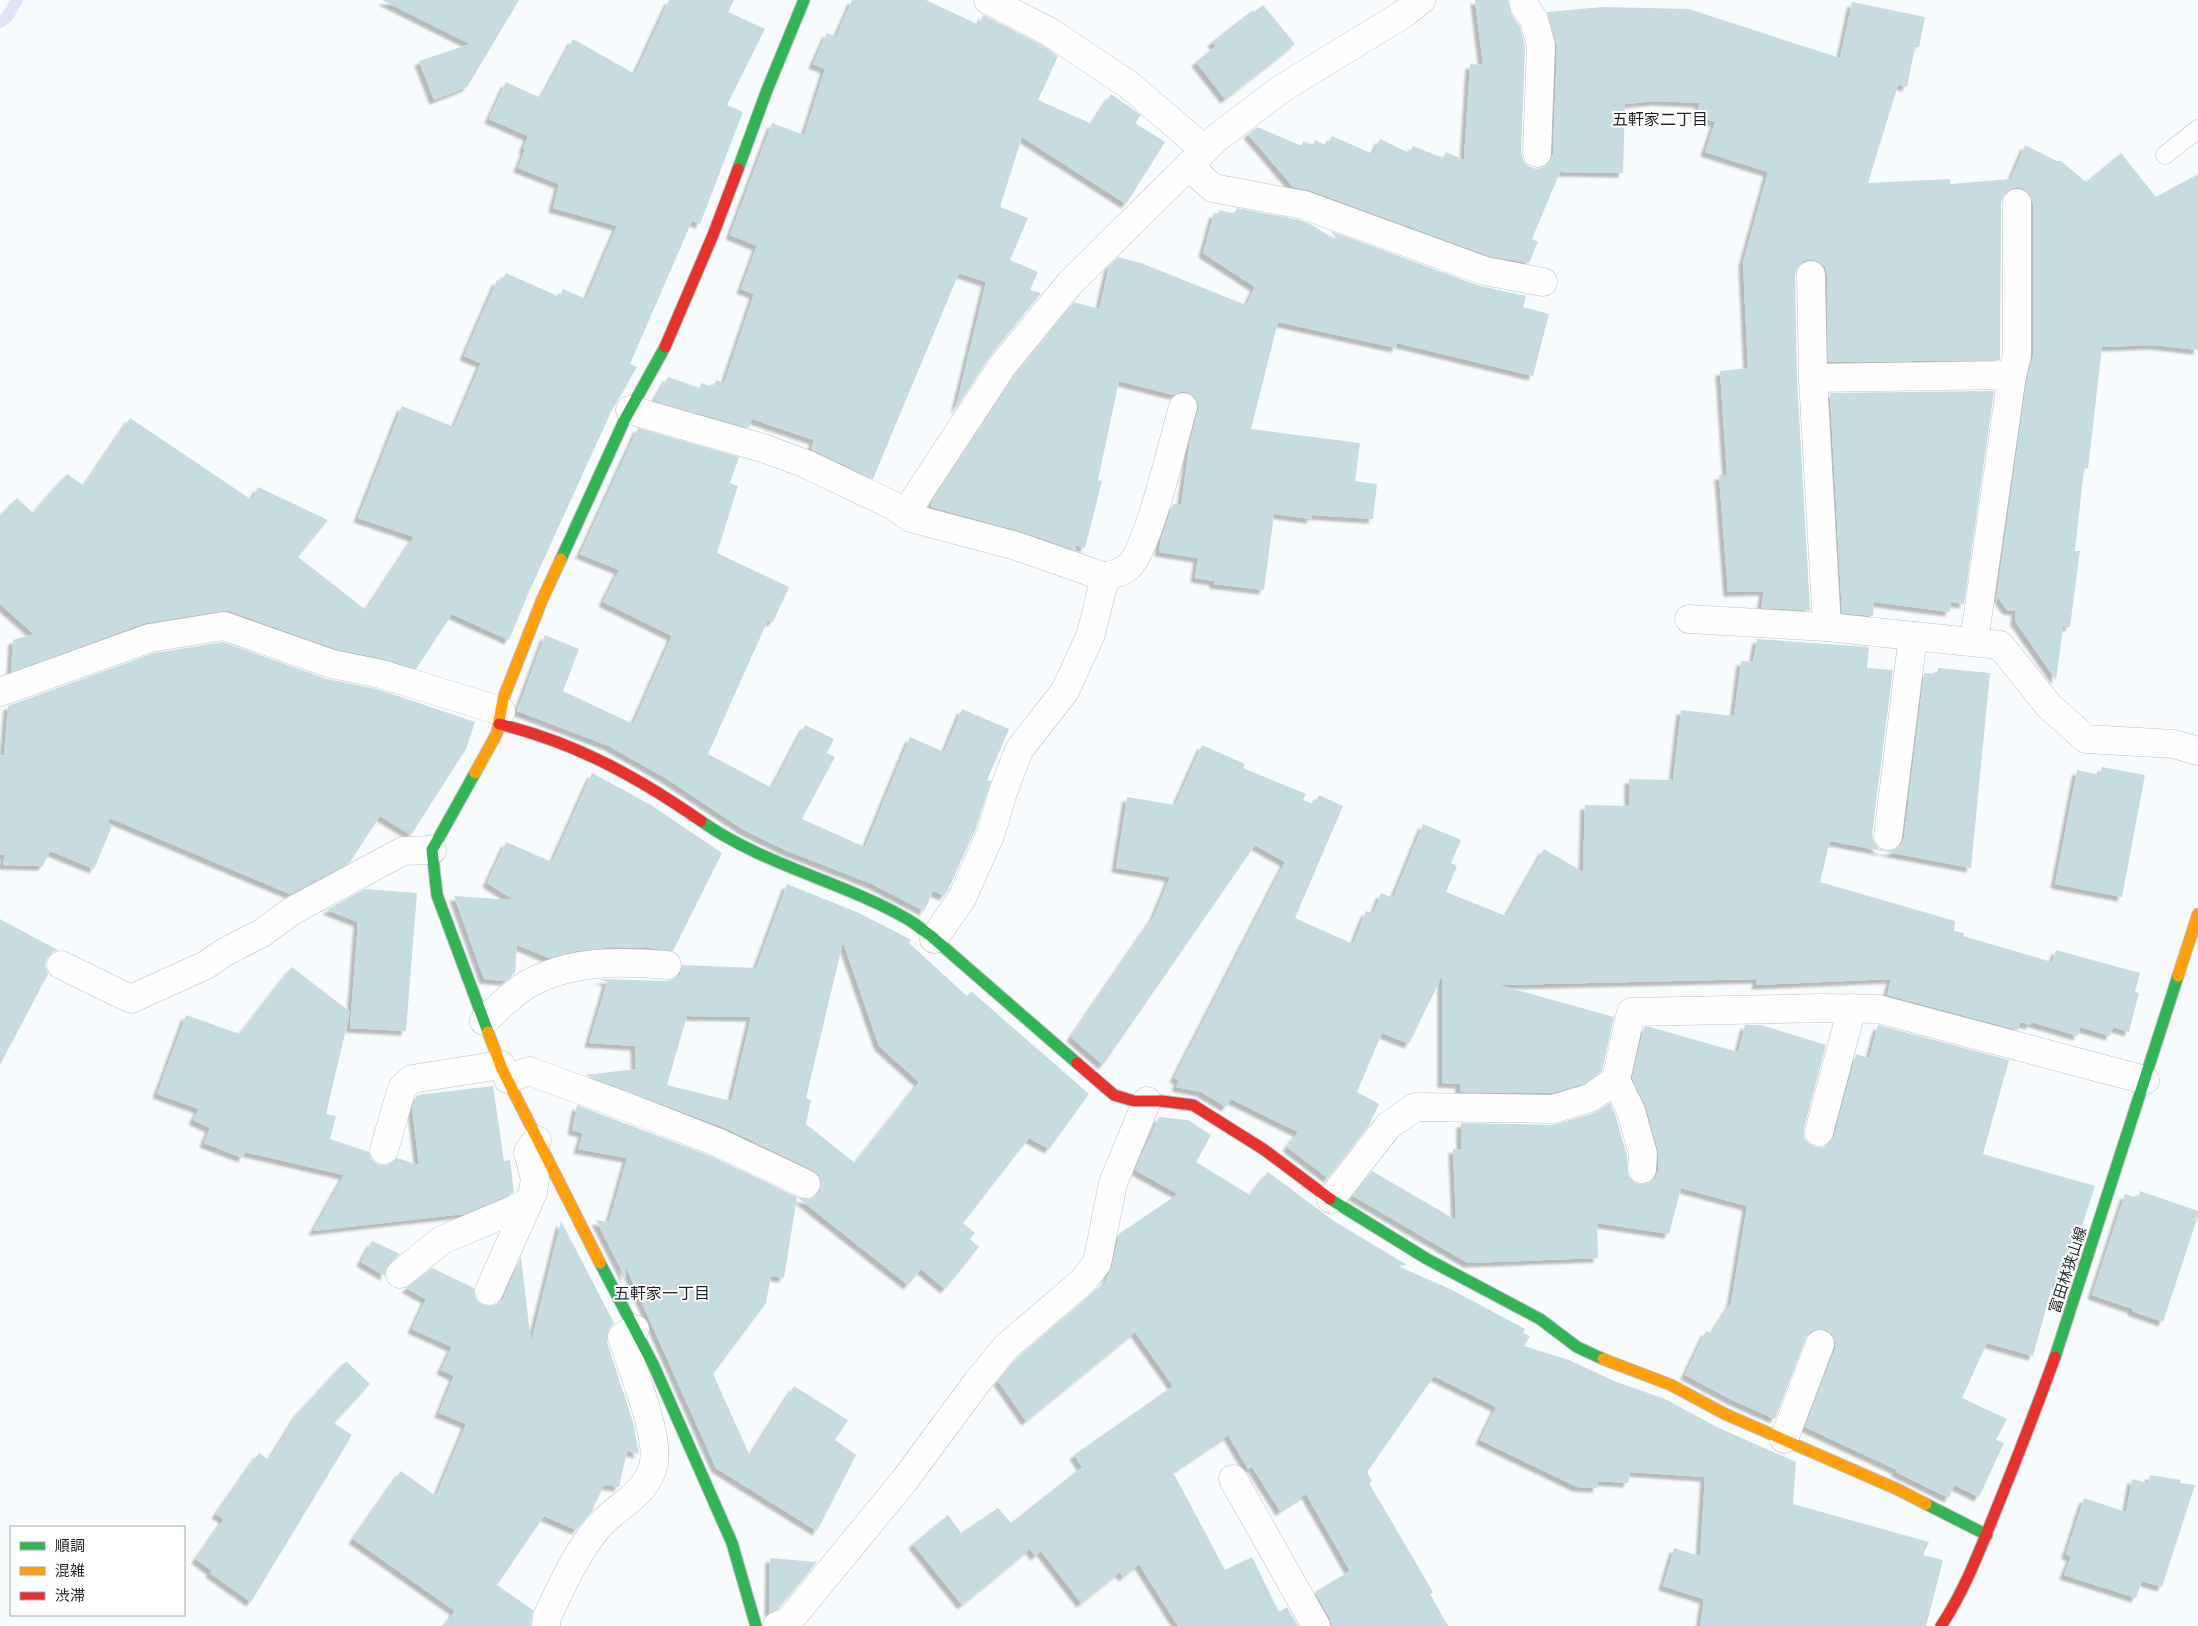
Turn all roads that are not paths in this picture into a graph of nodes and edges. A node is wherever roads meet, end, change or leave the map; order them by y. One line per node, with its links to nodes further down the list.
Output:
1 (804, 0): 15 (street)
2 (988, 0): 8 (street)
3 (1421, 0): 8 (street)
4 (1524, 0): 6 (street)
5 (2198, 130): 7 (lane)
6 (1538, 153)
7 (2165, 155)
8 (1197, 158): 11 (street); 16 (street)
9 (2018, 203): 12 (street)
10 (1811, 275): 13 (street)
11 (1543, 282)
12 (2012, 375): 13 (street); 21 (street)
13 (1813, 378): 19 (street)
14 (1183, 407): 17 (street)
15 (630, 410): 16 (street); 23 (street)
16 (905, 514): 17 (street)
17 (1106, 577): 28 (street)
18 (1688, 619): 19 (street)
19 (1827, 627): 20 (street)
20 (1913, 636): 21 (street); 25 (street)
21 (1974, 642): 24 (street)
22 (0, 692): 23 (street)
23 (500, 718): 26 (street); 28 (street)
24 (2198, 750)
25 (1888, 836)
26 (432, 850): 30 (street); 32 (street)
27 (2198, 914): 35 (street, 富田林狭山線)
28 (934, 939): 36 (street)
29 (666, 965): 32 (street)
30 (61, 966)
31 (1852, 1008): 34 (street); 35 (street); 37 (street)
32 (484, 1021): 33 (street)
33 (504, 1072): 38 (street); 39 (street); 41 (street)
34 (1616, 1080): 40 (street); 42 (street)
35 (2145, 1080): 50 (street, 富田林狭山線)
36 (1146, 1100): 42 (street); 53 (street)
37 (1819, 1132)
38 (537, 1140): 43 (street); 46 (street)
39 (384, 1150)
40 (1642, 1169)
41 (806, 1184)
42 (1331, 1199): 48 (street)
43 (527, 1204): 44 (street); 45 (street)
44 (400, 1274)
45 (489, 1291)
46 (635, 1330): 51 (street); 52 (street)
47 (1820, 1344): 48 (street)
48 (1784, 1439): 50 (street)
49 (1233, 1479): 54 (street)
50 (1986, 1535): 55 (street, 富田林狭山線)
51 (546, 1626)
52 (756, 1626)
53 (777, 1626)
54 (1316, 1626)
55 (1941, 1626)

